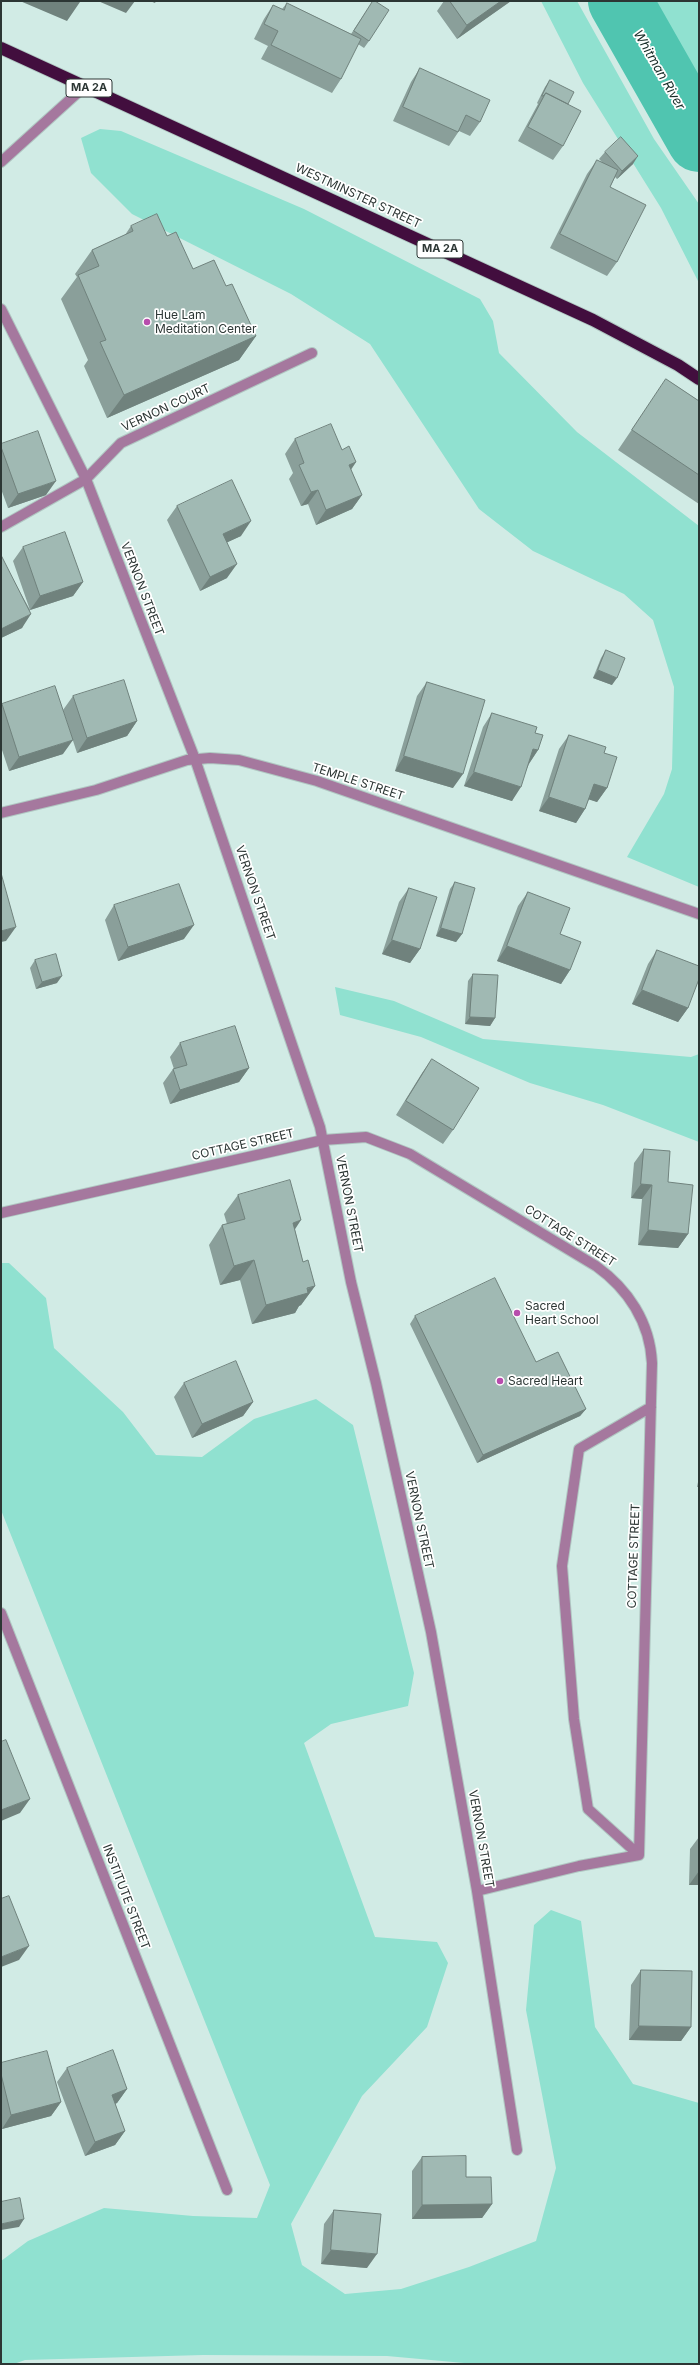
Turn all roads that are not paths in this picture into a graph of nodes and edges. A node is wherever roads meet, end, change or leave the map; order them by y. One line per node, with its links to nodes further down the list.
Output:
1 (1, 48): 2 (highway, WESTMINSTER STREET / MA 2A)
2 (85, 86): 3 (street); 6 (highway, WESTMINSTER STREET / MA 2A)
3 (1, 162)
4 (1, 309): 7 (street, VERNON STREET)
5 (312, 353): 7 (street, VERNON COURT)
6 (699, 379)
7 (86, 479): 8 (street, VERNON COURT); 9 (street, VERNON STREET)
8 (1, 527)
9 (195, 759): 10 (street, TEMPLE STREET); 11 (street, TEMPLE STREET); 12 (street, VERNON STREET)
10 (1, 814)
11 (699, 914)
12 (323, 1140): 13 (street, COTTAGE STREET); 14 (street, COTTAGE STREET); 17 (street, VERNON STREET)
13 (1, 1213)
14 (651, 1407): 16 (street, COTTAGE STREET); 16 (street)
15 (2, 1619): 19 (street, INSTITUTE STREET)
16 (639, 1856): 17 (street)
17 (477, 1891): 18 (street, VERNON STREET)
18 (517, 2150)
19 (227, 2190)

